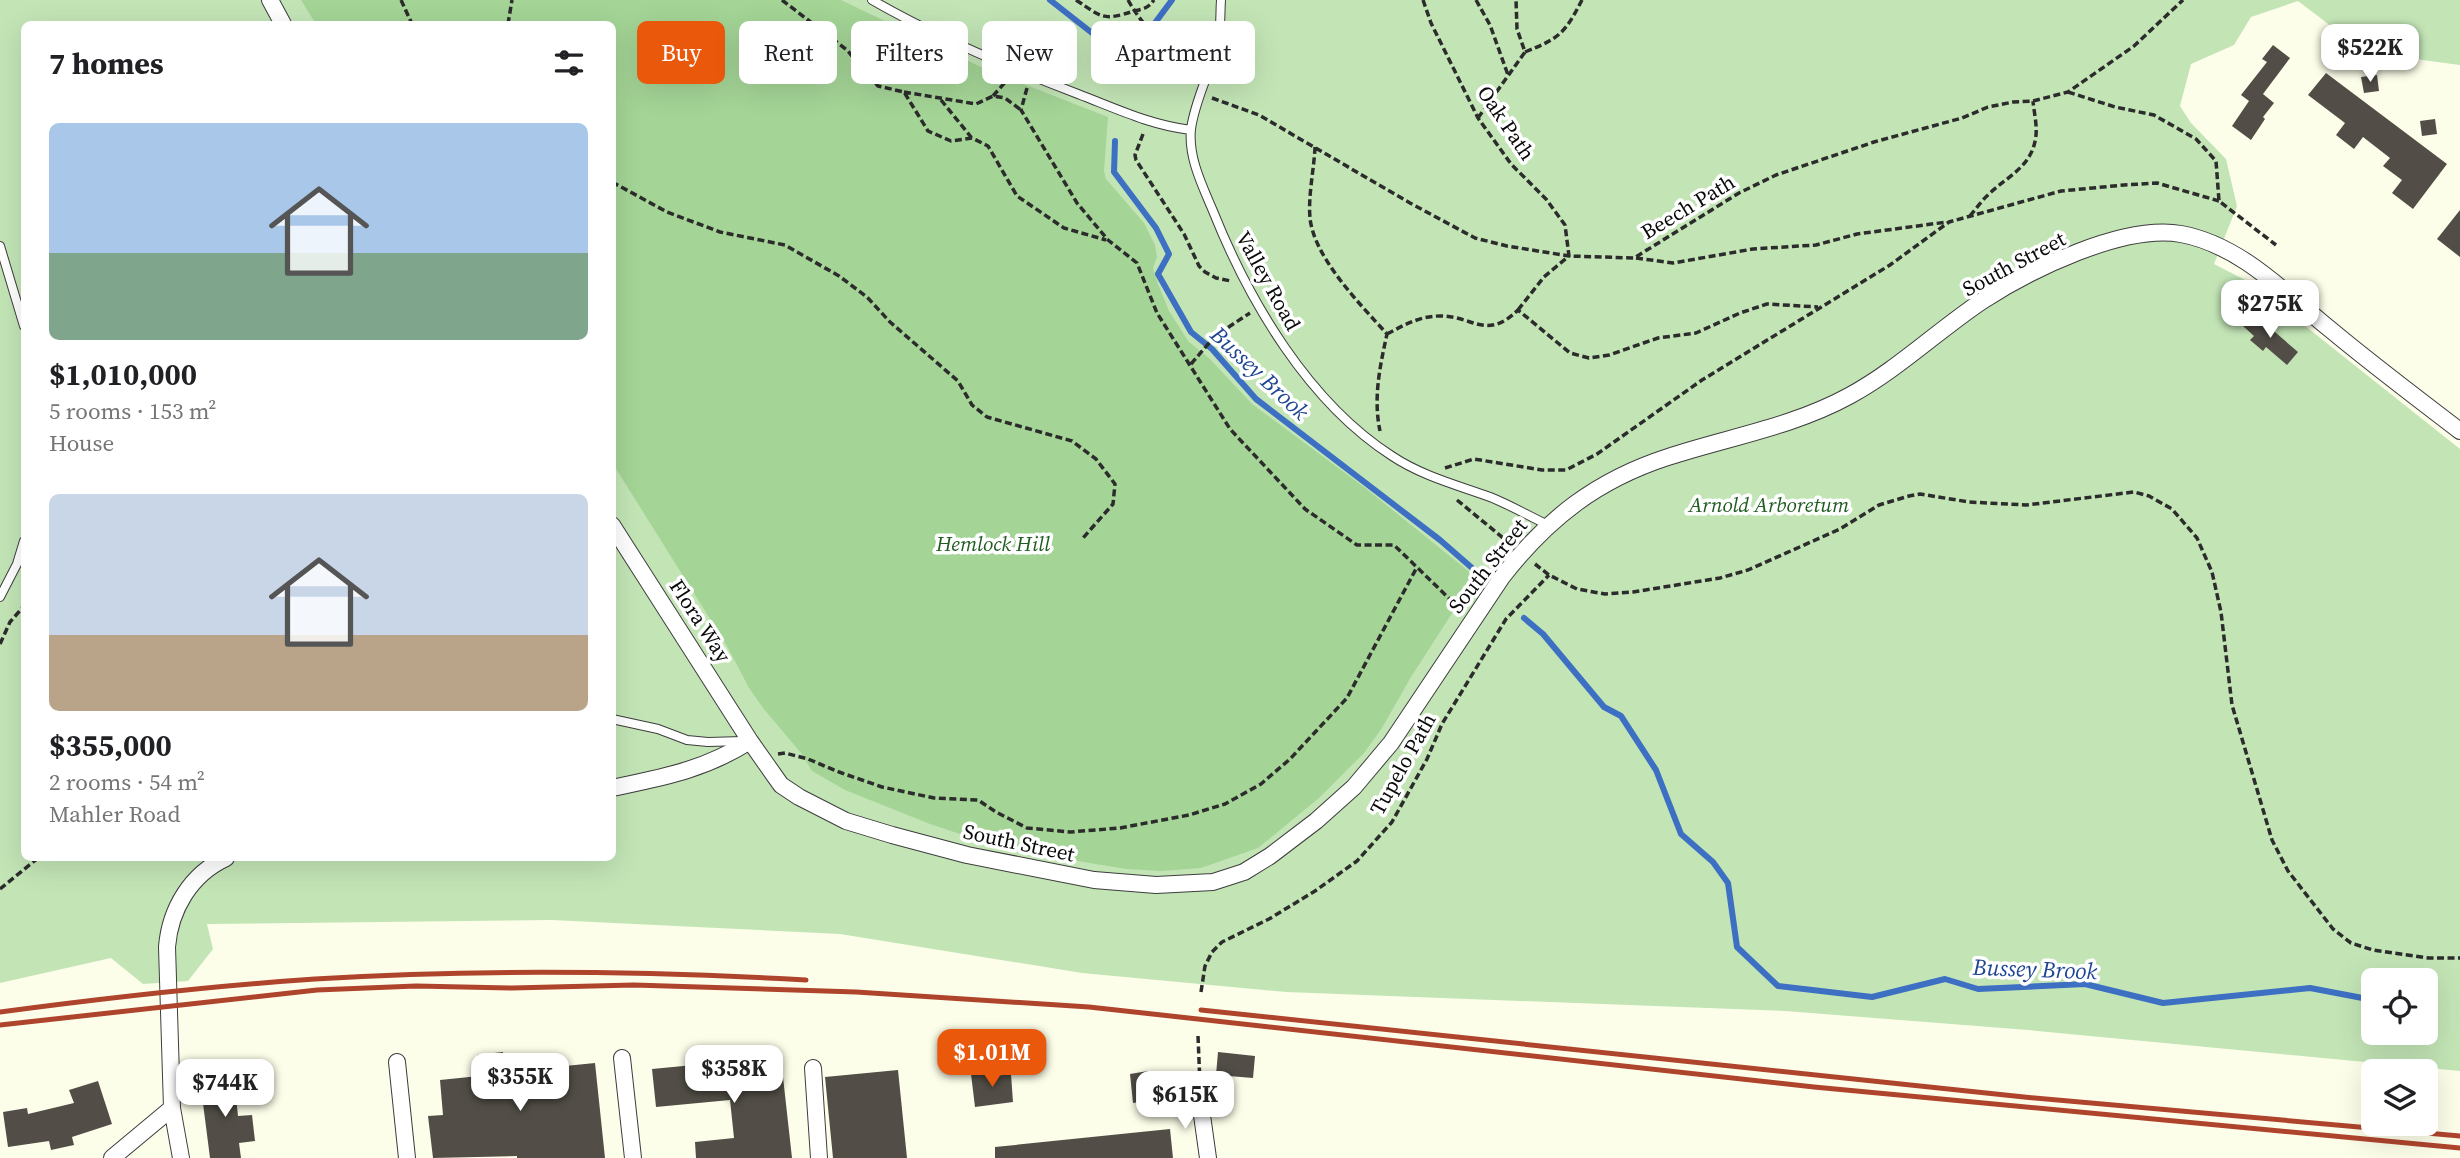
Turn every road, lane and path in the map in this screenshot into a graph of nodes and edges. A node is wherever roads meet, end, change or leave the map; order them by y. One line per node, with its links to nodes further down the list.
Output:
1 (270, 0): 16 (street)
2 (401, 0): 17 (path)
3 (512, 0): 18 (path)
4 (782, 0): 26 (path)
5 (872, 0): 20 (lane)
6 (1076, 0): 15 (path)
7 (1128, 0): 15 (path)
8 (1154, 0): 15 (path)
9 (1221, 0): 25 (lane, Valley Road)
10 (1423, 0): 32 (path, Oak Path)
11 (1476, 0): 21 (path)
12 (1516, 0): 19 (path)
13 (1582, 0): 19 (path)
14 (2183, 0): 27 (path, Beech Path)
15 (1135, 12): 25 (path)
16 (281, 21)
17 (411, 21)
18 (508, 21)
19 (1525, 52): 21 (path)
20 (982, 55)
21 (1508, 75): 32 (path)
22 (1003, 84): 28 (path)
23 (1029, 84): 31 (path)
24 (1051, 84): 33 (lane)
25 (1202, 90): 34 (lane, Valley Road); 36 (path, Beech Path)
26 (904, 92): 29 (path); 35 (path)
27 (2068, 92): 30 (path, Beech Path); 38 (path)
28 (993, 96): 29 (path); 31 (path)
29 (939, 98): 35 (path)
30 (2033, 101): 39 (path); 45 (path, Beech Path)
31 (1021, 110): 41 (path)
32 (1478, 118): 44 (path, Oak Path)
33 (1147, 122): 34 (lane); 46 (path)
34 (1191, 130): 46 (lane, Valley Road)
35 (972, 138): 41 (path)
36 (1315, 147): 44 (path, Beech Path); 51 (path)
37 (616, 184): 58 (path)
38 (2219, 201): 39 (path); 42 (path)
39 (1970, 216): 40 (path)
40 (1949, 222): 45 (path); 48 (path)
41 (1108, 240): 52 (path)
42 (2276, 245)
43 (0, 246): 50 (lane)
44 (1569, 256): 45 (path, Beech Path); 49 (path)
45 (1634, 258)
46 (1244, 281): 47 (lane, Valley Road)
47 (1256, 304): 52 (path); 54 (lane, Valley Road)
48 (1820, 307): 49 (path); 55 (path)
49 (1518, 310): 51 (path)
50 (21, 316)
51 (1387, 334): 54 (path)
52 (1191, 364): 62 (path)
53 (2460, 431): 56 (street, South Street)
54 (1384, 450): 55 (lane, Valley Road)
55 (1428, 474): 56 (lane, Valley Road); 59 (path)
56 (1548, 525): 66 (street, South Street)
57 (616, 531): 69 (street, Flora Way)
58 (1083, 538)
59 (1508, 542)
60 (21, 554): 64 (lane)
61 (1538, 566): 63 (path)
62 (1417, 568): 66 (path); 70 (path)
63 (1549, 575): 75 (path); 76 (path, Tupelo Path)
64 (0, 597)
65 (21, 609): 67 (path)
66 (1475, 615): 70 (street, South Street)
67 (0, 644)
68 (616, 720): 69 (lane)
69 (750, 741): 70 (street, South Street); 71 (street)
70 (762, 758)
71 (616, 787)
72 (34, 861): 74 (path)
73 (221, 861): 82 (street)
74 (0, 889)
75 (2460, 958)
76 (1201, 992)
77 (1198, 1036): 81 (path)
78 (622, 1058): 86 (street)
79 (397, 1062): 85 (street)
80 (813, 1068): 87 (street)
81 (1200, 1101): 88 (street)
82 (172, 1108): 83 (street); 84 (street)
83 (112, 1158)
84 (181, 1158)
85 (407, 1158)
86 (633, 1158)
87 (820, 1158)
88 (1208, 1158)

